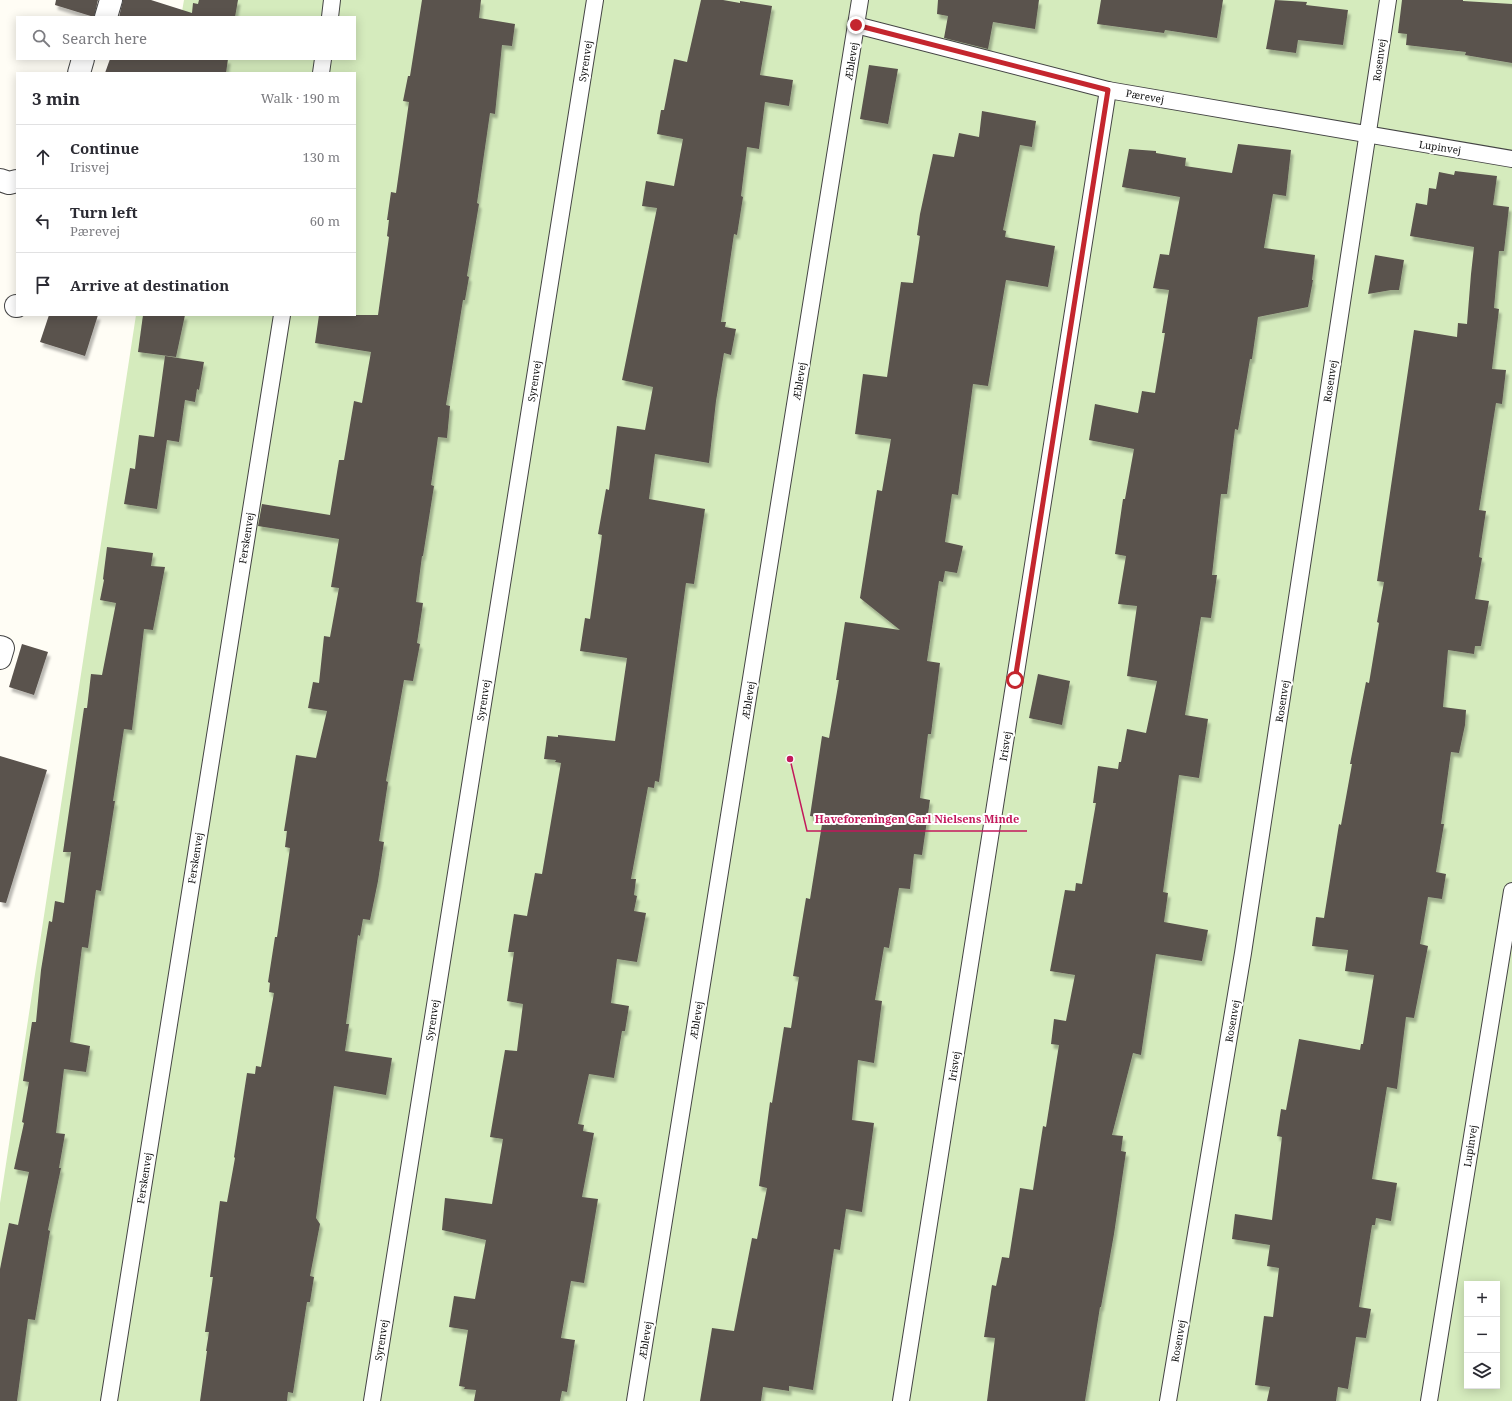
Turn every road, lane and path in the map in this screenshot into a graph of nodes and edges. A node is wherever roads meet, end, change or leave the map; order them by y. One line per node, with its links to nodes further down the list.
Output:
1 (111, 0): 6 (street)
2 (332, 0): 7 (lane)
3 (595, 0): 23 (lane, Syrenvej)
4 (860, 0): 8 (lane, Æblevej)
5 (1388, 0): 14 (lane, Rosenvej)
6 (106, 16)
7 (330, 16)
8 (856, 25): 13 (lane, Pærevej); 24 (lane, Æblevej)
9 (83, 60): 11 (street)
10 (323, 60): 12 (lane)
11 (79, 72)
12 (321, 72)
13 (1108, 90): 14 (lane, Pærevej); 25 (lane, Irisvej)
14 (1368, 135): 15 (lane, Lupinvej); 26 (lane, Rosenvej)
15 (1512, 159)
16 (0, 180): 17 (street)
17 (16, 181)
18 (282, 316): 22 (lane, Ferskenvej)
19 (0, 647): 20 (street)
20 (0, 658)
21 (1512, 891): 27 (lane, Lupinvej)
22 (109, 1401)
23 (372, 1401)
24 (635, 1401)
25 (901, 1401)
26 (1168, 1401)
27 (1429, 1401)

